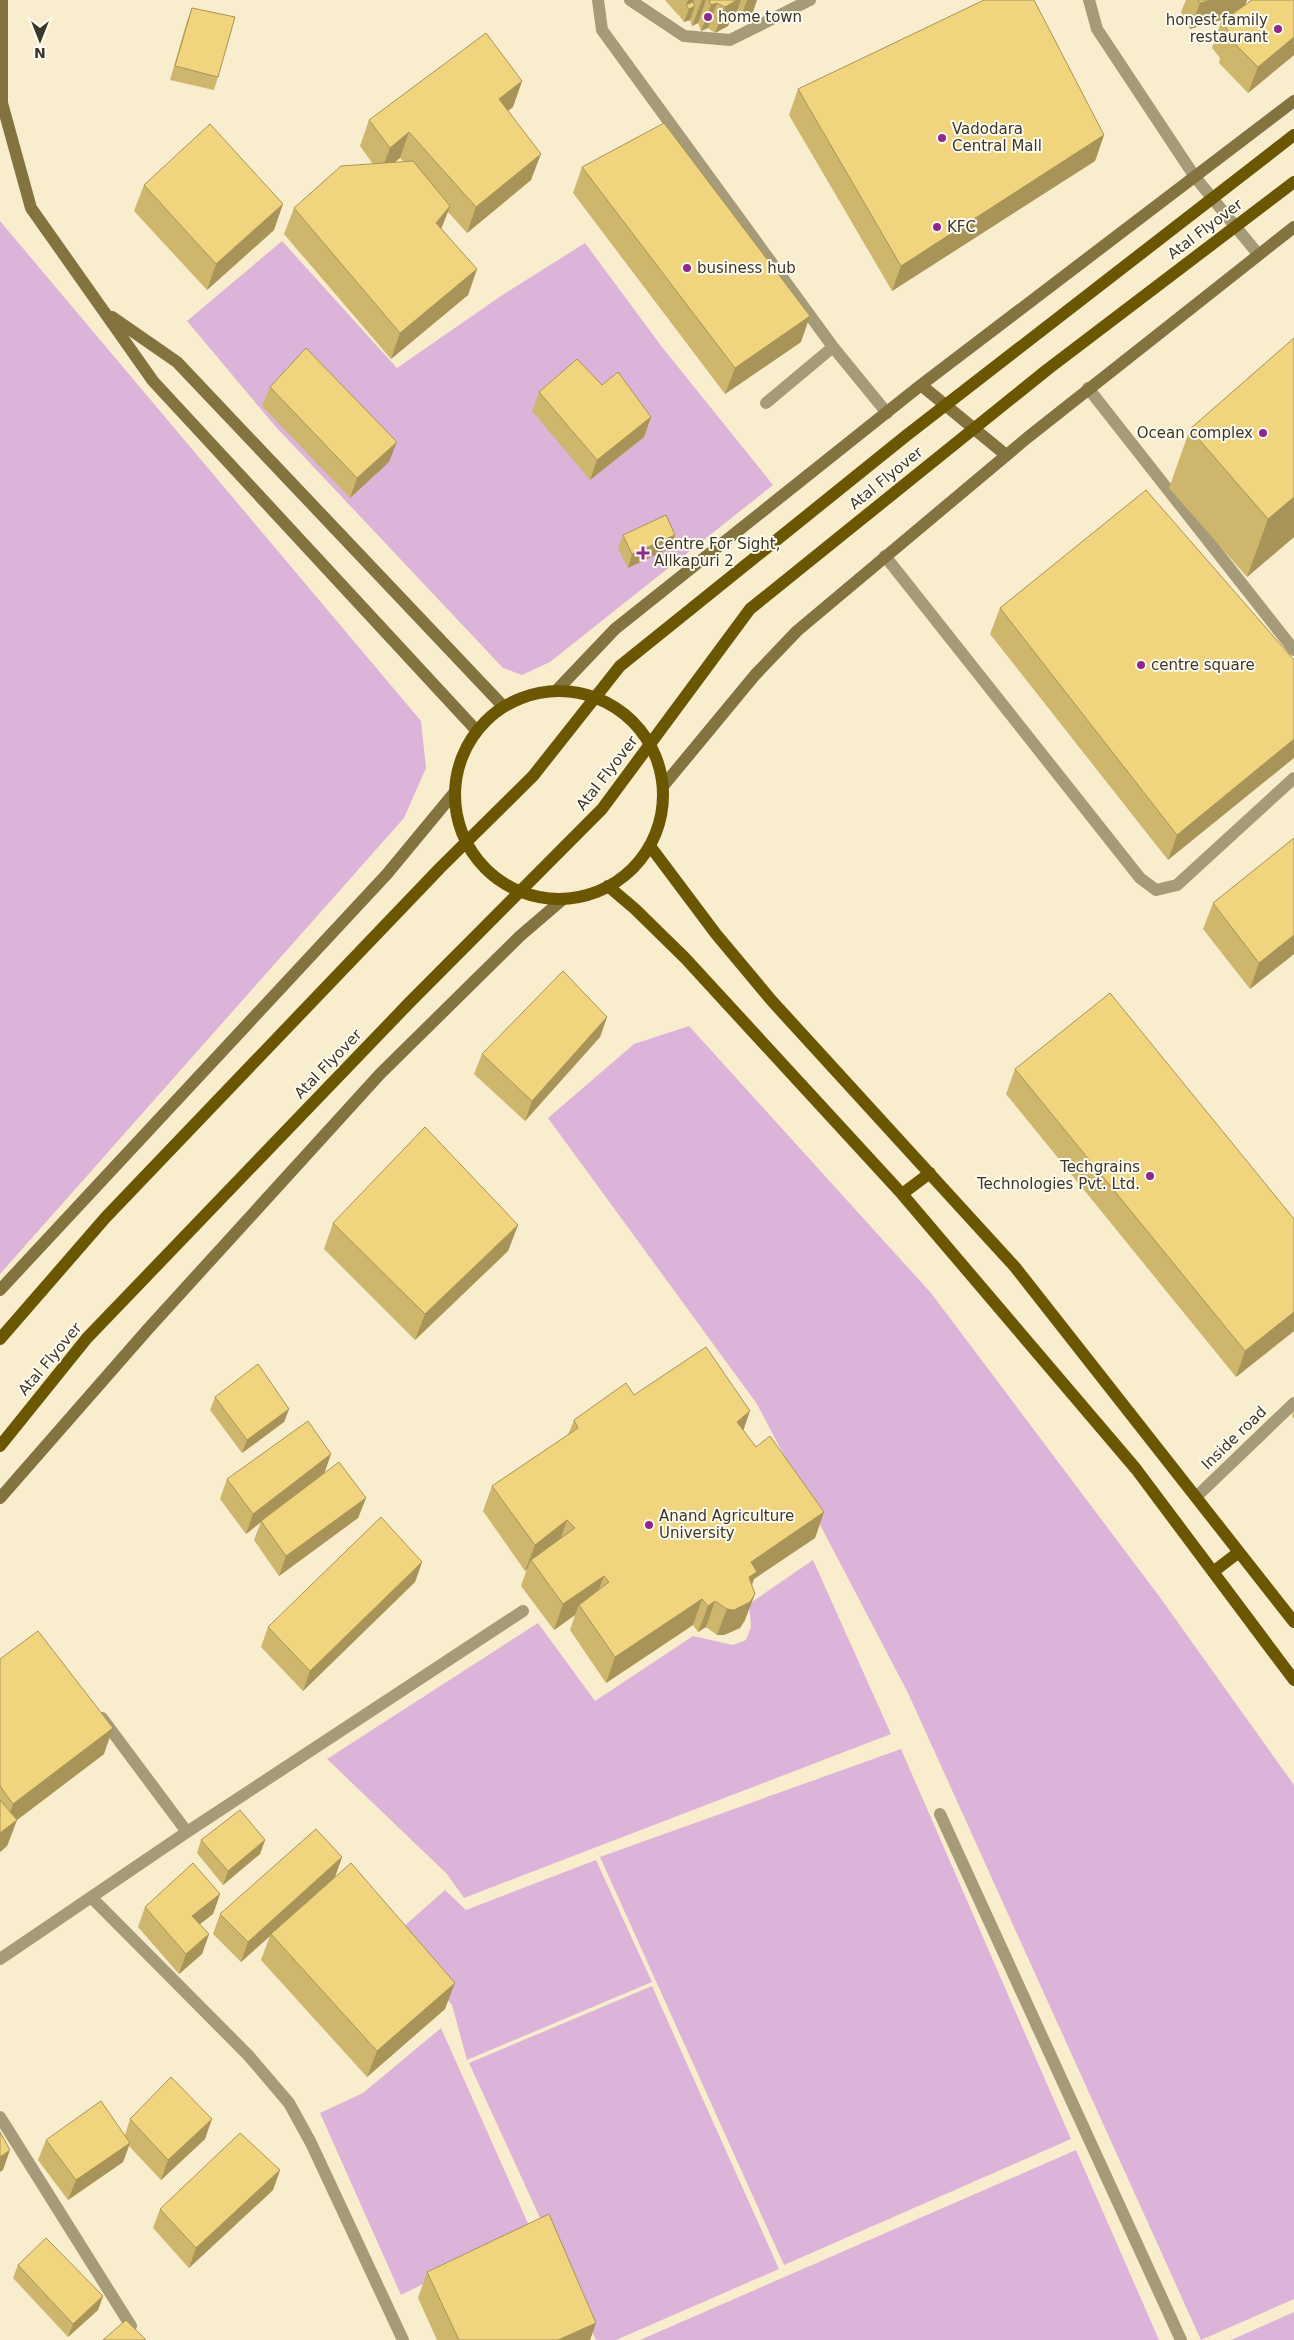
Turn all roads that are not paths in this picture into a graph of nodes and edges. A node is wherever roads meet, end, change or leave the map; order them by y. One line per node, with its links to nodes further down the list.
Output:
1 (2, 0): 7 (street)
2 (598, 0): 14 (street)
3 (630, 0): 4 (street)
4 (810, 0)
5 (1089, 0): 9 (street)
6 (1294, 101): 9 (street)
7 (4, 127): 13 (street)
8 (1294, 136): 34 (main road, Atal Flyover)
9 (1195, 177): 12 (street); 15 (street)
10 (1294, 182): 36 (main road, Atal Flyover)
11 (1294, 227): 12 (street)
12 (1258, 254): 16 (street)
13 (106, 313): 23 (street); 24 (street)
14 (832, 347): 17 (street); 18 (street)
15 (921, 385): 18 (street); 19 (street)
16 (1088, 388): 19 (street); 21 (street)
17 (766, 403)
18 (887, 413): 22 (street)
19 (1006, 455): 20 (street)
20 (885, 556): 25 (street); 26 (street)
21 (1294, 650)
22 (556, 691): 23 (main road); 26 (main road)
23 (503, 706): 24 (main road)
24 (476, 730): 27 (main road)
25 (1294, 778)
26 (664, 785): 28 (main road)
27 (454, 793): 30 (main road); 33 (street)
28 (650, 846): 29 (main road); 31 (main road)
29 (608, 886): 30 (main road); 32 (main road)
30 (562, 900): 38 (street)
31 (930, 1173): 32 (main road); 37 (main road)
32 (902, 1194): 40 (main road)
33 (0, 1290)
34 (0, 1339)
35 (1294, 1403): 37 (street, Inside road)
36 (0, 1446)
37 (1196, 1497): 39 (main road)
38 (0, 1498)
39 (1239, 1552): 40 (main road); 42 (main road)
40 (1213, 1572): 43 (main road)
41 (523, 1611): 46 (street)
42 (1294, 1622)
43 (1294, 1680)
44 (91, 1704): 46 (street)
45 (940, 1814): 52 (street)
46 (187, 1832): 47 (street)
47 (91, 1897): 48 (street); 51 (street)
48 (0, 1959)
49 (0, 2117): 50 (street)
50 (131, 2326)
51 (403, 2340)
52 (1181, 2340)

